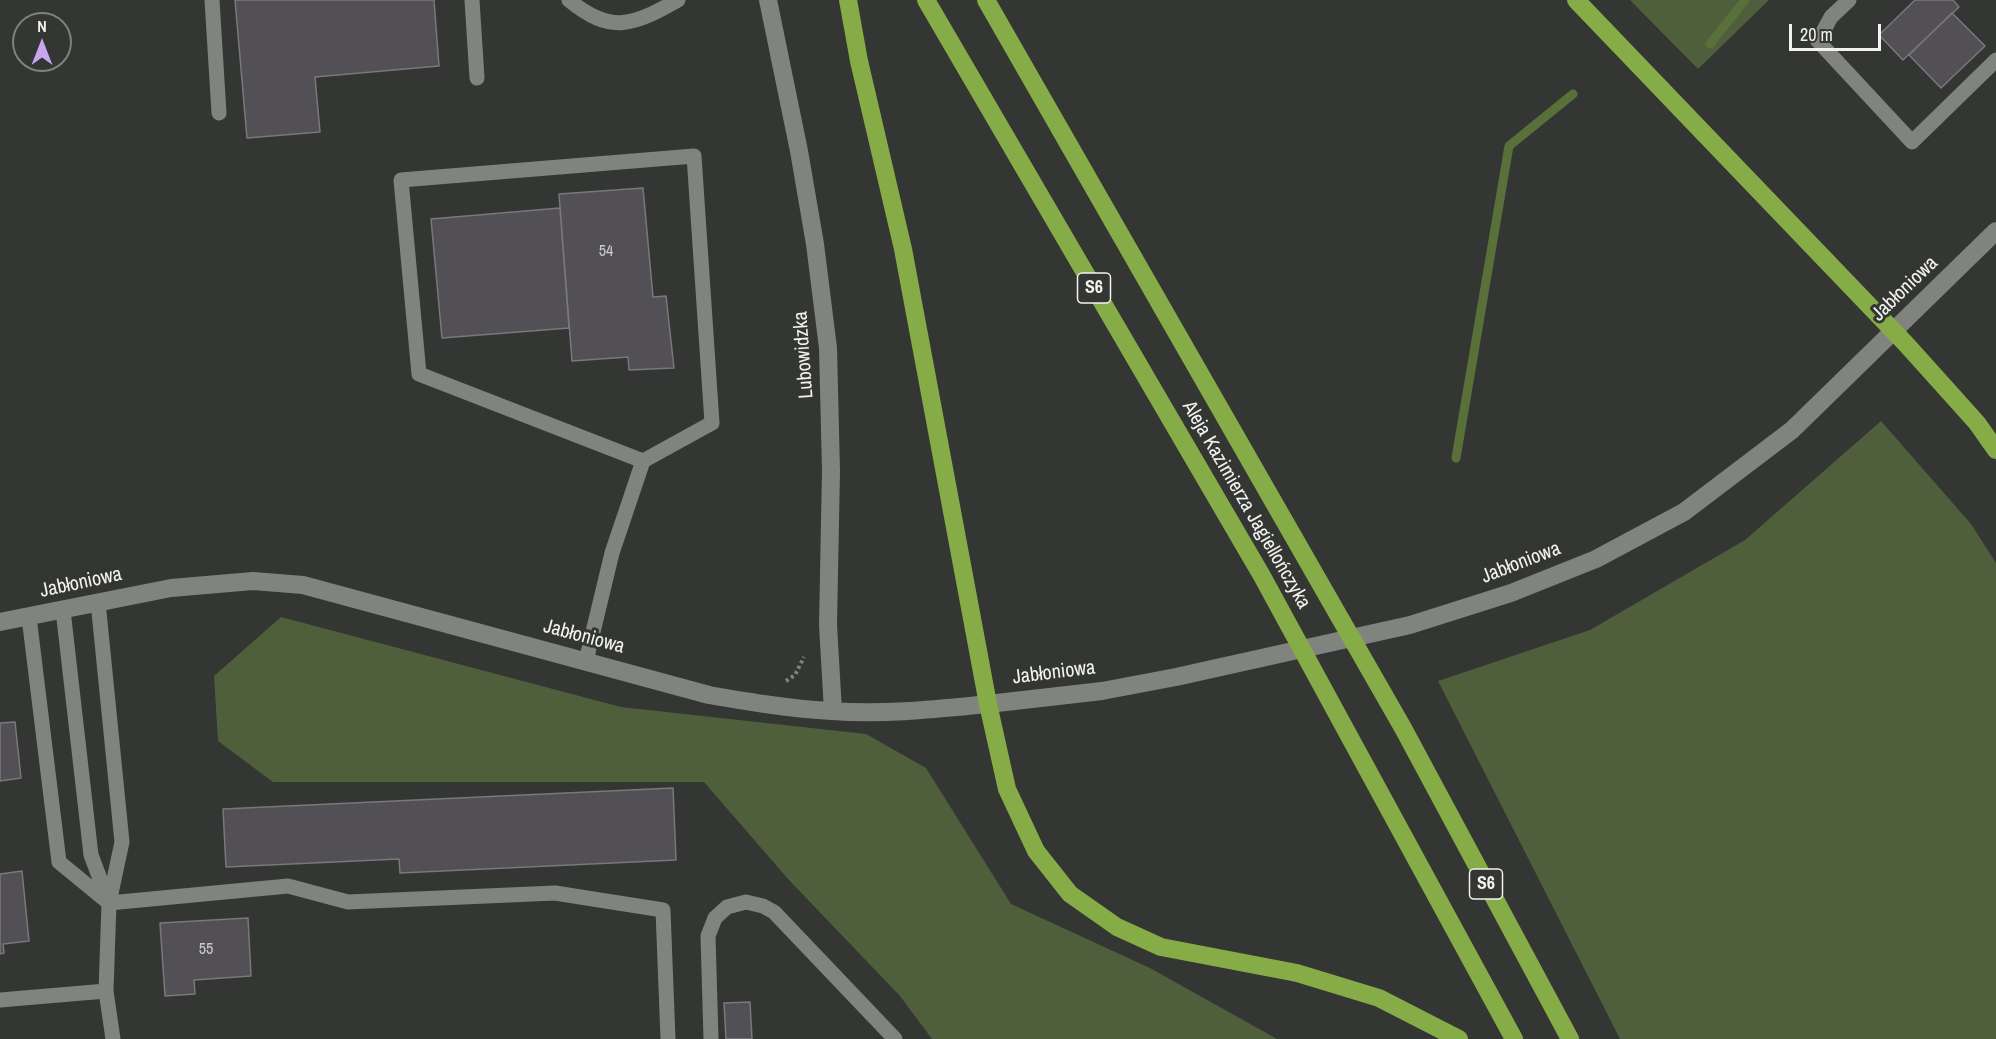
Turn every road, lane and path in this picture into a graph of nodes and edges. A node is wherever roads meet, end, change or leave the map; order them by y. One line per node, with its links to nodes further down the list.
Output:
1 (212, 0): 13 (lane)
2 (472, 0): 12 (lane)
3 (569, 0): 4 (lane)
4 (678, 0)
5 (768, 0): 26 (street, Lubowidzka)
6 (848, 0): 25 (highway)
7 (986, 0): 36 (highway, Aleja Kazimierza Jagiellończyka / S6)
8 (1576, 0): 15 (highway)
9 (1849, 0): 11 (lane)
10 (931, 5): 35 (highway, Aleja Kazimierza Jagiellończyka / S6)
11 (1996, 60)
12 (477, 78)
13 (219, 113)
14 (1996, 231): 15 (street, Jabłoniowa)
15 (1893, 332): 16 (highway); 25 (street, Jabłoniowa)
16 (1996, 450)
17 (643, 462): 17 (lane); 23 (lane)
18 (98, 602): 19 (street, Jabłoniowa); 23 (street, Jabłoniowa); 27 (lane)
19 (63, 610): 20 (street, Jabłoniowa); 27 (lane)
20 (29, 617): 21 (street, Jabłoniowa); 27 (lane)
21 (0, 622)
22 (805, 649): 24 (path)
23 (586, 661): 26 (street, Jabłoniowa)
24 (781, 684)
25 (988, 704): 26 (street, Jabłoniowa); 34 (highway)
26 (833, 711)
27 (109, 903): 28 (lane); 31 (lane)
28 (106, 991): 29 (lane); 30 (lane)
29 (0, 1000)
30 (113, 1039)
31 (668, 1039)
32 (711, 1039): 33 (lane)
33 (895, 1039)
34 (1459, 1039)
35 (1514, 1039)
36 (1570, 1039)

